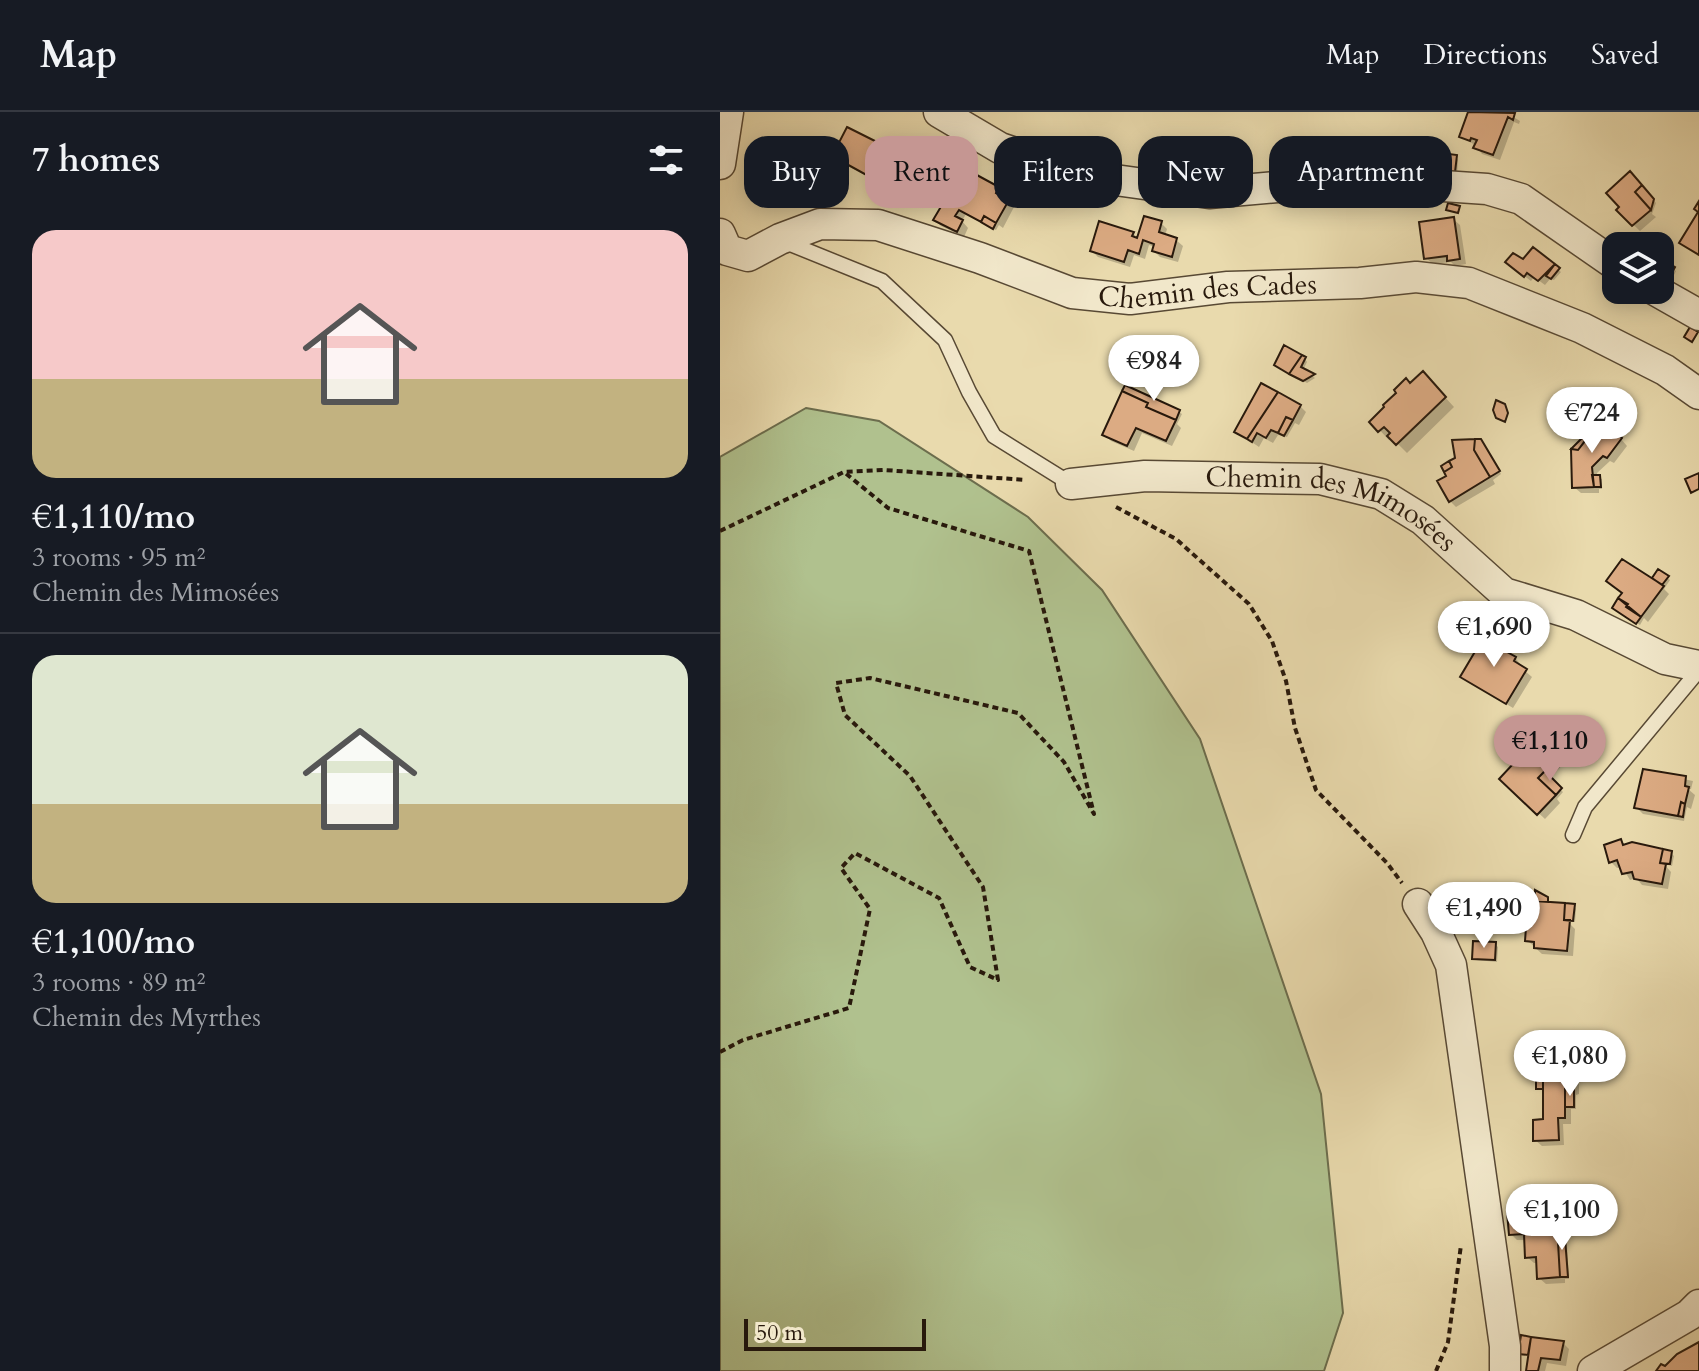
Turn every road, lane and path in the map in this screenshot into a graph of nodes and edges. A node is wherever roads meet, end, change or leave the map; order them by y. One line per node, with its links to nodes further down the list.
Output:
1 (728, 112): 3 (street)
2 (939, 112): 6 (street)
3 (720, 164)
4 (720, 234): 5 (street, Chemin des Cades)
5 (780, 239): 9 (street, Chemin des Cades); 12 (lane)
6 (1602, 254)
7 (1674, 301): 8 (street)
8 (1699, 315)
9 (1699, 394)
10 (844, 472): 11 (path); 14 (path); 18 (path)
11 (1027, 480)
12 (1071, 484): 15 (street, Chemin des Mimosées)
13 (1113, 506): 17 (path)
14 (720, 531)
15 (1699, 668): 16 (lane)
16 (1573, 835)
17 (1418, 904): 22 (street)
18 (720, 1052)
19 (1461, 1245): 21 (path)
20 (1699, 1305): 23 (street)
21 (1436, 1371)
22 (1505, 1371)
23 (1593, 1371)

